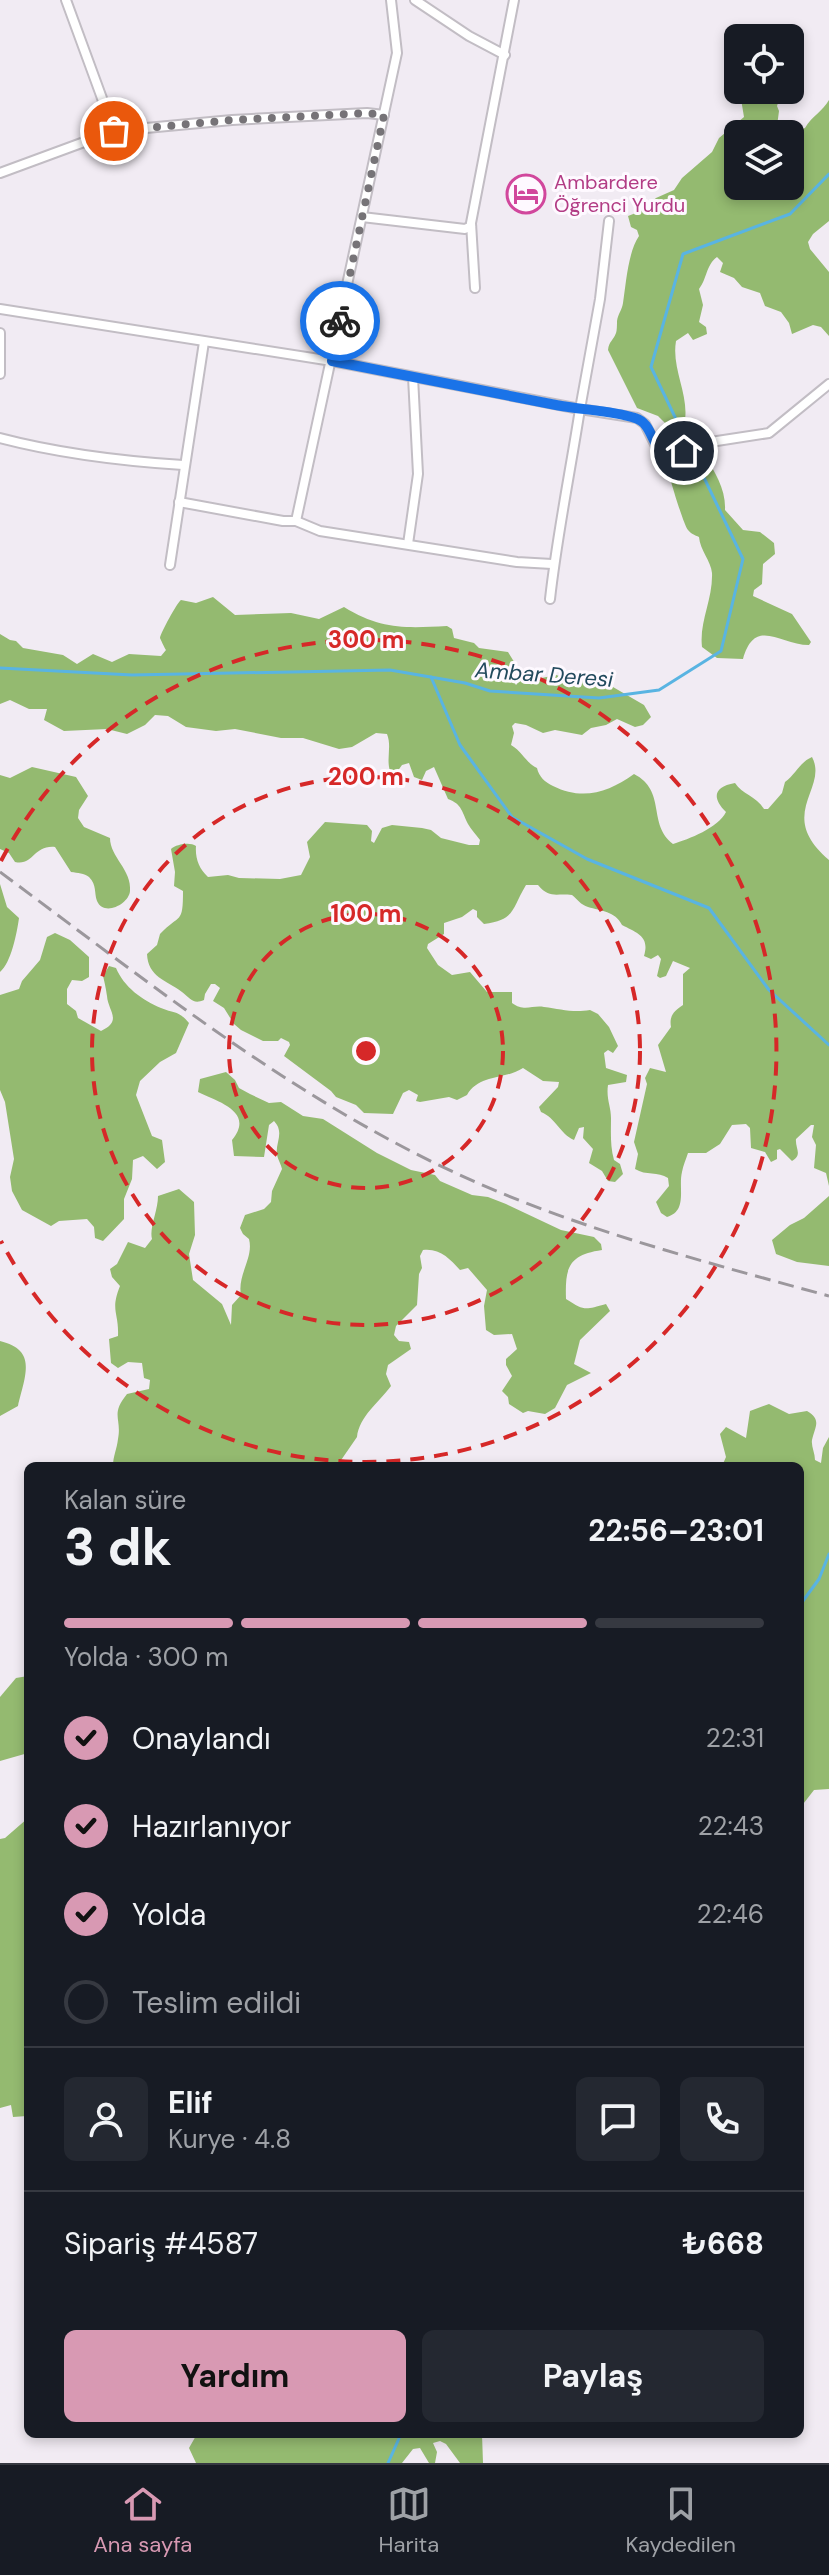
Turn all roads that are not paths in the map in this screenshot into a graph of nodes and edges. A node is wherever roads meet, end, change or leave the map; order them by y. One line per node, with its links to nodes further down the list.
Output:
1 (66, 0): 7 (street)
2 (391, 0): 6 (street)
3 (415, 0): 5 (street)
4 (514, 0): 5 (street)
5 (505, 55): 11 (street)
6 (384, 115): 7 (street); 9 (street)
7 (114, 131): 8 (street)
8 (0, 173)
9 (362, 217): 11 (street); 16 (street)
10 (609, 221): 20 (street)
11 (471, 226): 12 (street)
12 (475, 288)
13 (0, 309): 15 (street)
14 (0, 333): 17 (street)
15 (204, 342): 16 (street); 22 (street)
16 (332, 361): 18 (street); 24 (street)
17 (0, 374)
18 (413, 377): 20 (street); 25 (street)
19 (829, 384): 20 (street)
20 (580, 409): 26 (street)
21 (0, 438): 22 (street)
22 (183, 465): 23 (street)
23 (179, 502): 24 (street); 27 (street)
24 (296, 521): 25 (street)
25 (408, 544): 26 (street)
26 (552, 564): 28 (street)
27 (170, 565)
28 (550, 599)

